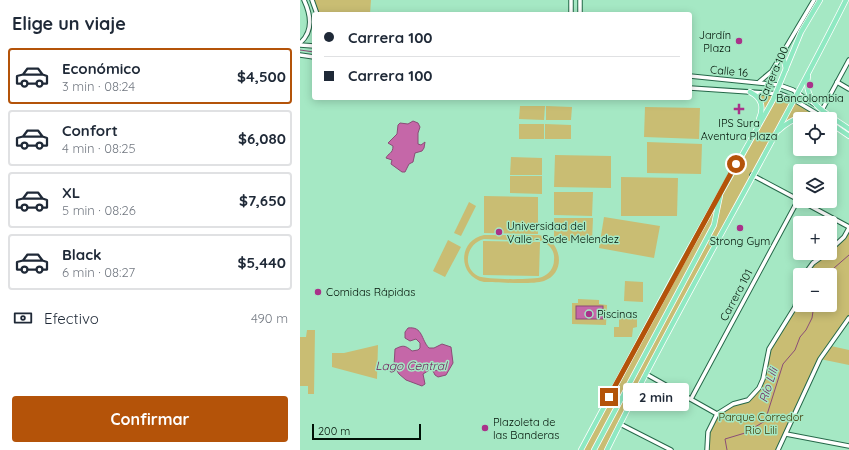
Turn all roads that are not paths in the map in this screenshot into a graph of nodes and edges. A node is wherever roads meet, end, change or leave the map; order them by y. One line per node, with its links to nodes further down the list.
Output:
1 (304, 0): 11 (street)
2 (312, 0): 8 (street)
3 (571, 0): 9 (street)
4 (580, 0): 10 (street)
5 (814, 0): 13 (street, Carrera 100)
6 (820, 0): 17 (main road, Carrera 100)
7 (846, 0): 18 (main road)
8 (316, 12)
9 (571, 12)
10 (580, 12)
11 (300, 44): 12 (street)
12 (312, 46)
13 (782, 52): 17 (main road); 20 (street, Carrera 100)
14 (300, 55): 15 (street)
15 (312, 57)
16 (849, 60): 21 (street)
17 (786, 69): 22 (main road, Carrera 100)
18 (810, 71): 27 (main road); 29 (main road)
19 (692, 76): 20 (street, Calle 16)
20 (758, 82): 22 (street, Calle 16)
21 (837, 82): 24 (street); 30 (street)
22 (779, 84): 26 (main road, Carrera 100); 27 (street, Calle 16)
23 (692, 88): 25 (street, Calle 16)
24 (849, 89)
25 (750, 92): 26 (street, Calle 16); 36 (main road)
26 (775, 93): 28 (street, Calle 16); 36 (main road, Carrera 100)
27 (798, 93): 28 (main road); 29 (street, Calle 16)
28 (794, 100): 31 (street, Calle 16); 35 (main road)
29 (814, 104): 30 (main road, Calle 16)
30 (822, 110): 34 (main road, Calle 16)
31 (814, 112)
32 (793, 120): 35 (main road)
33 (837, 128): 37 (main road)
34 (849, 129)
35 (774, 134): 38 (main road)
36 (751, 136): 39 (main road, Carrera 100)
37 (849, 136)
38 (752, 175): 40 (street); 49 (main road)
39 (720, 195): 56 (main road, Carrera 100); 57 (main road)
40 (793, 196)
41 (796, 208): 50 (street, Carrera 101)
42 (815, 208): 43 (street)
43 (849, 227): 44 (street)
44 (837, 243)
45 (818, 260): 46 (street)
46 (810, 268)
47 (793, 310): 51 (street)
48 (849, 318): 53 (street)
49 (646, 374): 50 (street); 52 (main road)
50 (691, 400): 51 (street)
51 (717, 414): 60 (street)
52 (620, 424): 55 (street); 58 (main road)
53 (786, 434): 54 (street); 61 (street)
54 (849, 446)
55 (666, 449): 59 (street)
56 (581, 450)
57 (594, 450)
58 (607, 450)
59 (671, 450)
60 (707, 450)
61 (778, 450)

